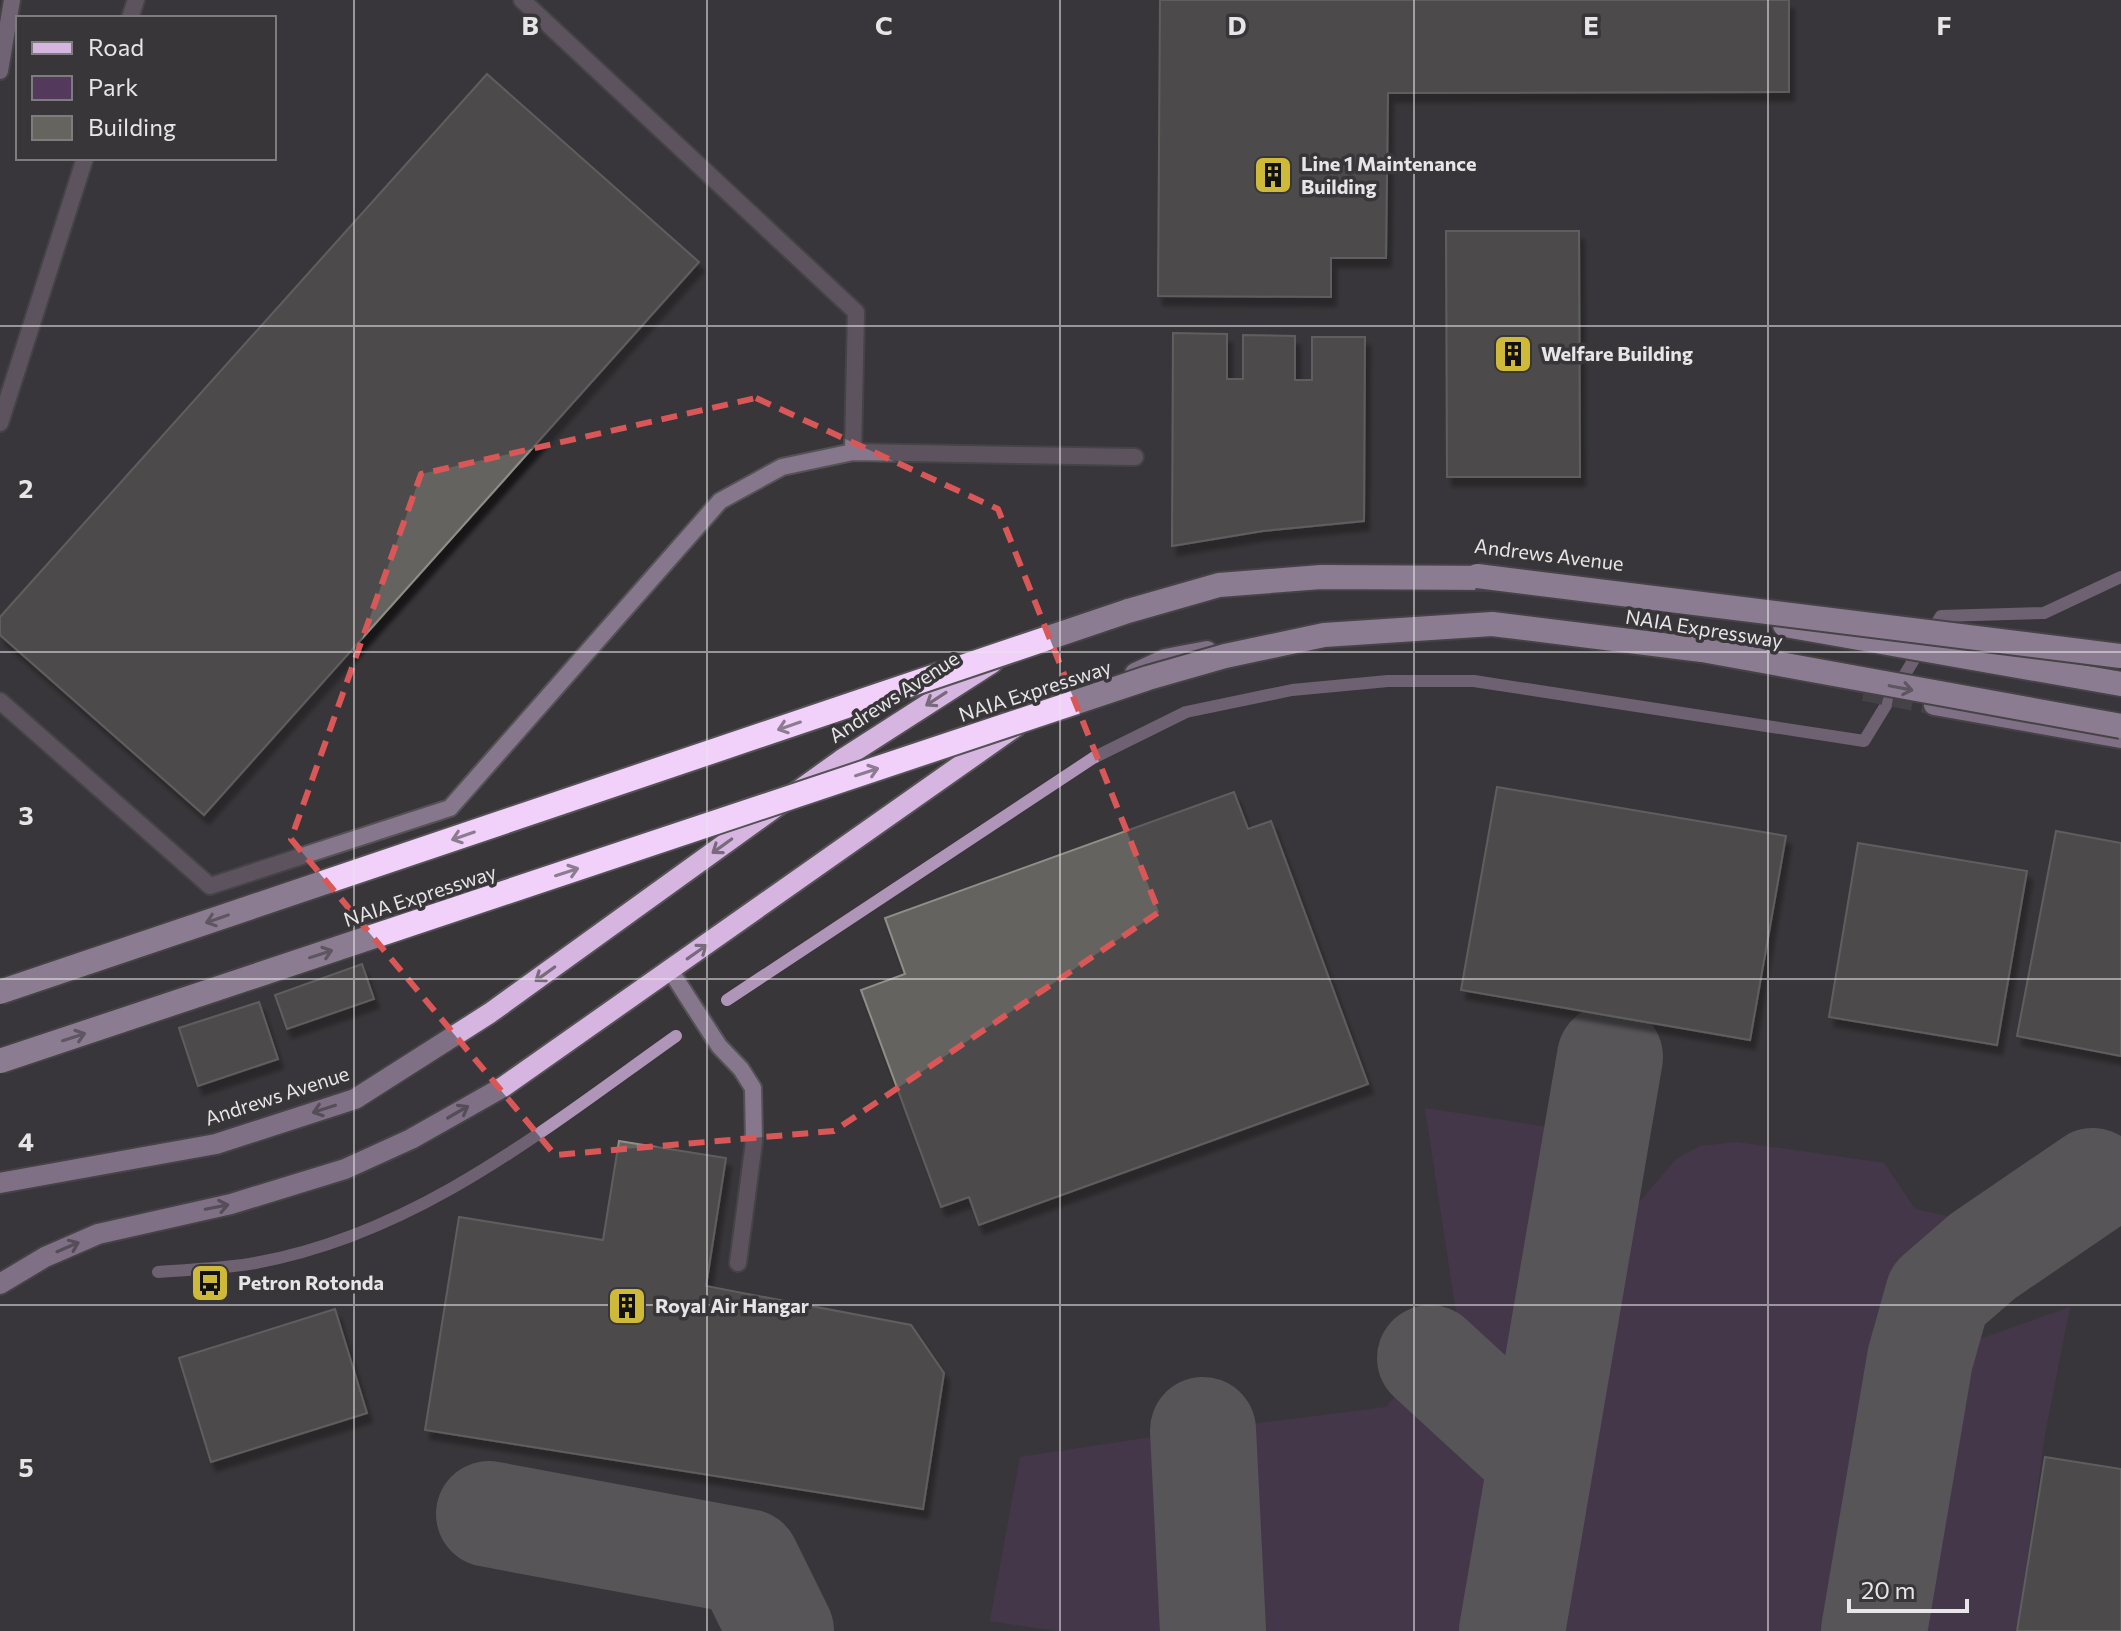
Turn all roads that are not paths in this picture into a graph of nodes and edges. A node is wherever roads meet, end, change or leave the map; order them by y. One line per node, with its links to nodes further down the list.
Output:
1 (12, 0): 3 (street)
2 (522, 0): 6 (lane)
3 (0, 71)
4 (84, 160): 5 (lane)
5 (0, 423)
6 (853, 452): 7 (lane); 15 (lane)
7 (1135, 457)
8 (1477, 576): 11 (highway, bridge); 13 (highway, NAIA Expressway, bridge); 19 (highway, NAIA Expressway, one-way to 19, bridge)
9 (1906, 637): 21 (main road, Andrews Avenue, one-way to 21)
10 (1953, 647): 12 (main road)
11 (2121, 656)
12 (2121, 676)
13 (2121, 684)
14 (1864, 691): 18 (main road, one-way to 14)
15 (0, 701)
16 (1934, 705): 17 (main road)
17 (2121, 732): 20 (highway, NAIA Expressway, one-way to 17, bridge)
18 (670, 970): 22 (lane); 23 (main road, one-way to 18)
19 (0, 992)
20 (0, 1061)
21 (0, 1183)
22 (738, 1263)
23 (0, 1284)

